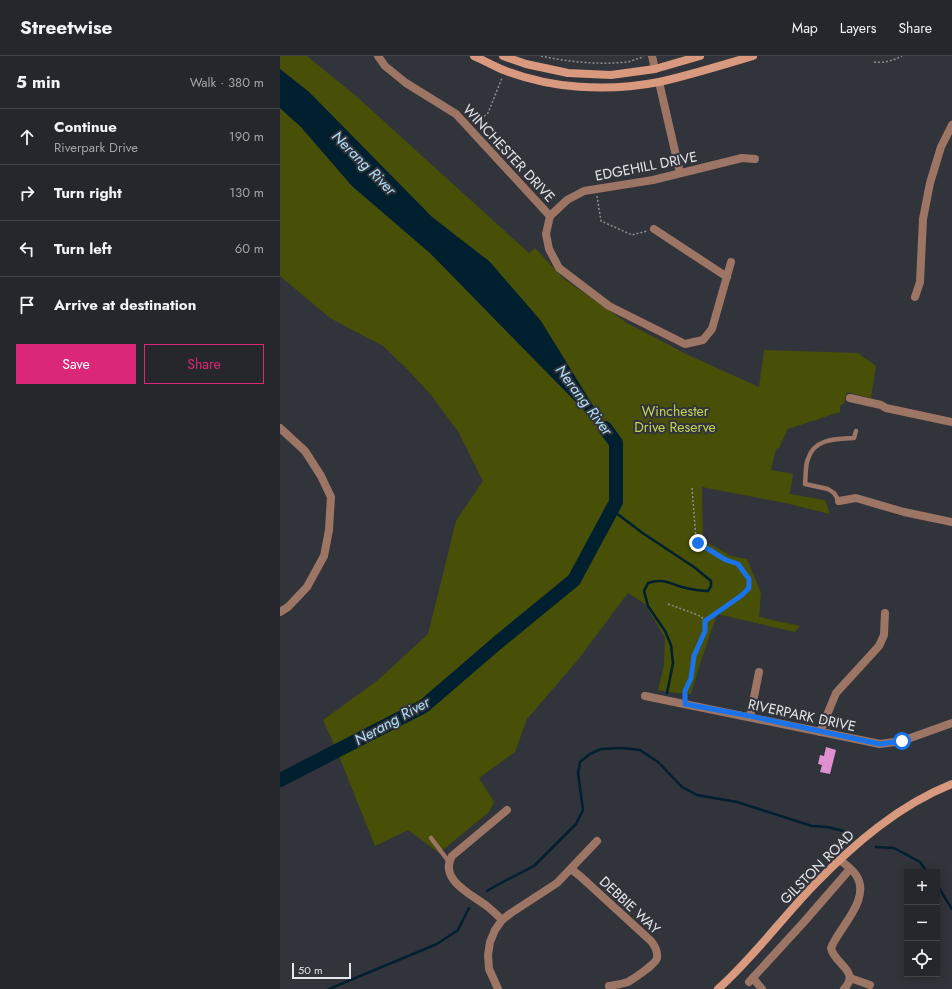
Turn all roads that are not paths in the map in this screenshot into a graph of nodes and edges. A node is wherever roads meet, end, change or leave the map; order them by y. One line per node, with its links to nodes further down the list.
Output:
1 (378, 56): 12 (street, WINCHESTER DRIVE)
2 (474, 56): 8 (main road)
3 (503, 56): 7 (main road)
4 (700, 56): 7 (main road)
5 (753, 56): 8 (main road)
6 (648, 57): 7 (street)
7 (655, 69)
8 (659, 82): 11 (street)
9 (952, 125): 16 (street)
10 (755, 159): 11 (street, EDGEHILL DRIVE)
11 (680, 173): 12 (street, EDGEHILL DRIVE)
12 (550, 216): 15 (street, WINCHESTER DRIVE)
13 (654, 229): 15 (street)
14 (731, 262): 15 (street, WINCHESTER DRIVE)
15 (727, 277)
16 (915, 297)
17 (850, 398): 18 (street)
18 (952, 422)
19 (280, 428): 23 (street)
20 (856, 431): 21 (lane)
21 (840, 500): 22 (street)
22 (952, 522)
23 (280, 612)
24 (884, 613): 29 (street)
25 (759, 672): 27 (street)
26 (646, 696): 27 (street, RIVERPARK DRIVE)
27 (750, 716): 29 (street, RIVERPARK DRIVE)
28 (952, 723): 29 (street, RIVERPARK DRIVE)
29 (820, 732)
30 (952, 784): 34 (main road, GILSTON ROAD)
31 (507, 810): 35 (street)
32 (431, 838): 35 (lane)
33 (597, 841): 37 (street)
34 (840, 860): 36 (street); 43 (main road, GILSTON ROAD)
35 (449, 862): 38 (street)
36 (850, 869): 39 (street); 44 (street)
37 (571, 870): 38 (street); 41 (street, DEBBIE WAY)
38 (502, 920): 42 (street)
39 (850, 978): 40 (street); 45 (street)
40 (870, 985)
41 (609, 986)
42 (498, 989)
43 (718, 989)
44 (762, 989)
45 (844, 989)

